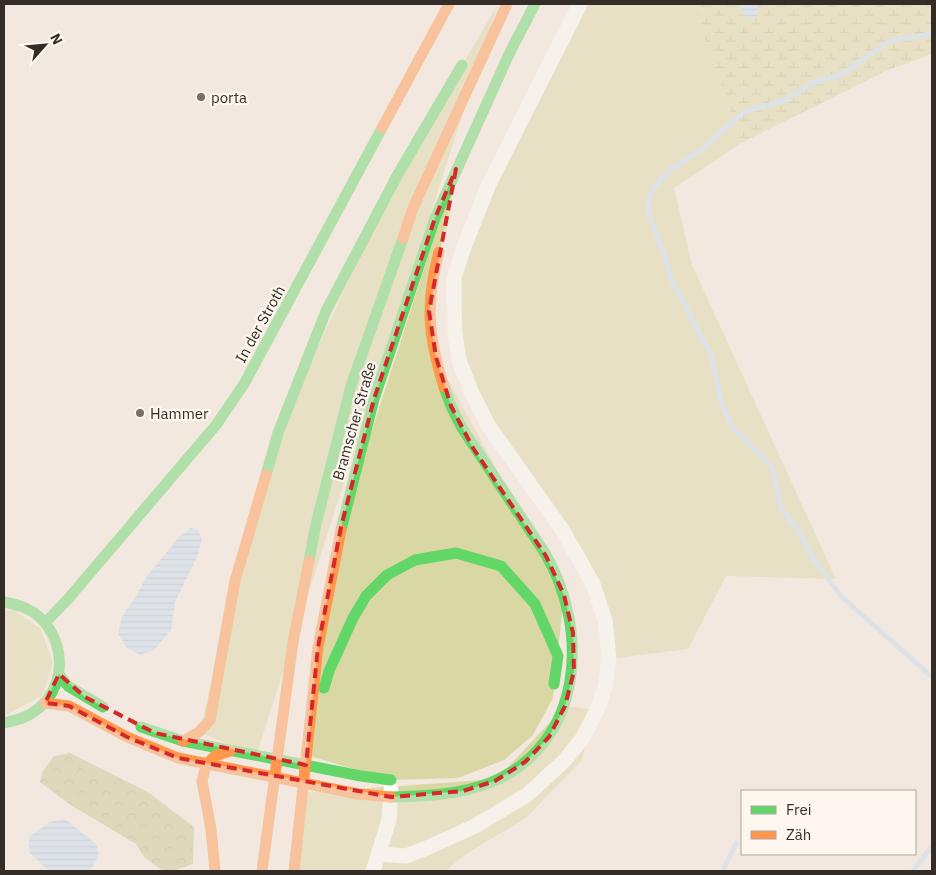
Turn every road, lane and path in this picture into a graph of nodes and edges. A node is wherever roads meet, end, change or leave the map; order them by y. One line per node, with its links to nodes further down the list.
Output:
1 (449, 4): 12 (main road, In der Stroth)
2 (498, 4): 6 (main road)
3 (507, 4): 27 (main road)
4 (535, 4): 8 (main road, Bramscher Straße)
5 (580, 4): 25 (street)
6 (483, 29)
7 (468, 55): 19 (main road)
8 (456, 169): 9 (main road); 21 (main road, Bramscher Straße)
9 (450, 214)
10 (444, 239): 24 (main road)
11 (4, 602): 12 (main road)
12 (45, 623): 13 (main road)
13 (59, 674): 15 (main road); 16 (main road)
14 (553, 698): 21 (main road)
15 (45, 704): 17 (main road); 22 (main road)
16 (117, 715)
17 (4, 723)
18 (133, 724): 19 (main road)
19 (183, 741): 20 (main road)
20 (234, 751): 22 (main road); 23 (main road)
21 (307, 755): 28 (main road, Bramscher Straße)
22 (206, 764): 24 (main road); 26 (main road)
23 (395, 780): 24 (street)
24 (391, 796): 25 (street)
25 (379, 854): 29 (street)
26 (215, 871)
27 (262, 871)
28 (294, 871)
29 (373, 871)

